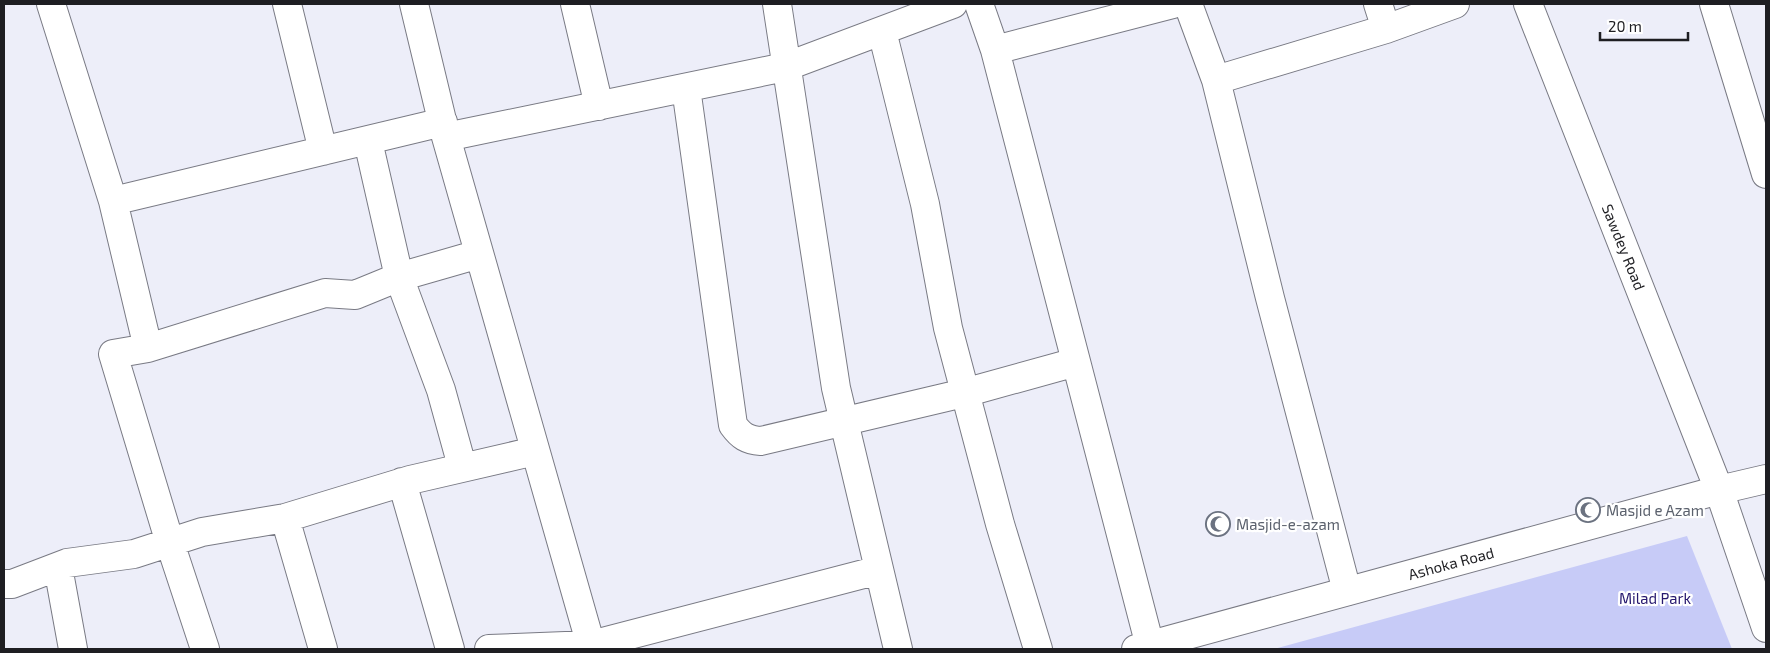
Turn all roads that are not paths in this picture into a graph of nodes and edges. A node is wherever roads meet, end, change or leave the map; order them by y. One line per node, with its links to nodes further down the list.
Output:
1 (51, 4): 26 (street)
2 (287, 4): 24 (street)
3 (414, 4): 22 (street)
4 (575, 4): 21 (street)
5 (777, 4): 18 (street)
6 (954, 4): 16 (street)
7 (979, 4): 17 (street)
8 (1173, 4): 14 (street)
9 (1188, 4): 19 (street)
10 (1378, 4): 15 (street)
11 (1455, 4): 15 (street)
12 (1528, 4): 37 (street, Sawdey Road)
13 (1714, 4): 25 (street)
14 (1093, 14): 17 (street)
15 (1386, 29): 19 (street)
16 (882, 31): 18 (street); 31 (street)
17 (996, 50): 30 (street)
18 (785, 68): 20 (street); 32 (street)
19 (1216, 80): 43 (street)
20 (686, 88): 21 (street); 32 (street)
21 (598, 106): 22 (street)
22 (444, 130): 23 (street); 27 (street)
23 (368, 140): 24 (street); 28 (street)
24 (323, 151): 26 (street)
25 (1766, 174)
26 (113, 201): 29 (street)
27 (479, 254): 28 (street); 33 (street)
28 (399, 277): 29 (street); 34 (street)
29 (148, 348): 39 (street)
30 (1076, 362): 31 (street); 46 (street)
31 (964, 393): 32 (street); 53 (street)
32 (845, 423): 41 (street)
33 (535, 451): 34 (street); 45 (street)
34 (462, 466): 36 (street)
35 (1766, 479): 37 (street, Ashoka Road)
36 (402, 482): 38 (street); 50 (street)
37 (1719, 490): 43 (street, Ashoka Road); 44 (street, Sawdey Road)
38 (285, 518): 39 (street); 49 (street)
39 (170, 543): 40 (street); 48 (street)
40 (58, 567): 42 (street); 47 (street)
41 (879, 570): 45 (street); 52 (street)
42 (4, 583)
43 (1347, 591): 46 (street, Ashoka Road)
44 (1766, 628)
45 (592, 647): 51 (street)
46 (1143, 647)
47 (73, 649)
48 (205, 649)
49 (323, 649)
50 (450, 649)
51 (489, 649)
52 (898, 649)
53 (1038, 649)

